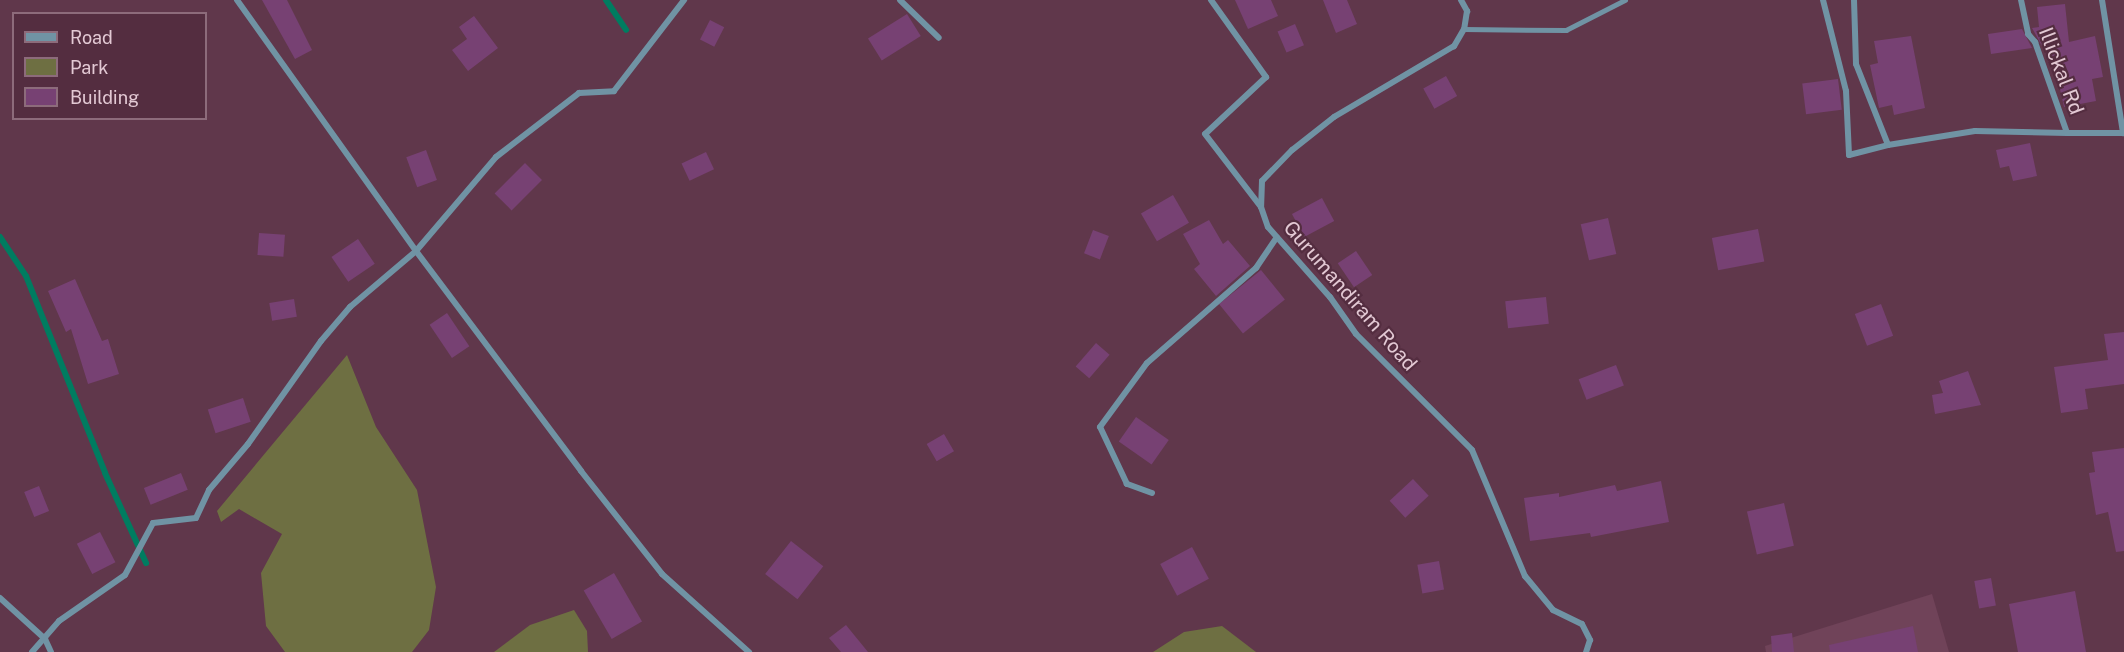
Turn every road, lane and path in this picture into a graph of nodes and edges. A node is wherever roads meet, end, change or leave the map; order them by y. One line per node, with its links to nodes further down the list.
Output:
1 (237, 0): 18 (street)
2 (684, 0): 18 (street)
3 (900, 0): 12 (street)
4 (1211, 0): 16 (street, Gurumandiram Road)
5 (1461, 0): 11 (street)
6 (1625, 0): 11 (lane)
7 (1823, 0): 15 (street)
8 (1854, 0): 15 (street)
9 (2021, 0): 13 (street, Illickal Rd)
10 (2102, 0): 14 (street, Illickal Rd)
11 (1464, 29): 16 (street)
12 (939, 38)
13 (2067, 133): 14 (street, Illickal Rd); 15 (street)
14 (2123, 133)
15 (1888, 145)
16 (1261, 207): 17 (street, Gurumandiram Road)
17 (1277, 237): 19 (street); 25 (street, Gurumandiram Road)
18 (416, 251): 21 (street); 24 (street)
19 (1152, 493)
20 (0, 598): 21 (street)
21 (45, 639): 22 (street); 23 (street)
22 (32, 652)
23 (51, 652)
24 (749, 652)
25 (1586, 652)

